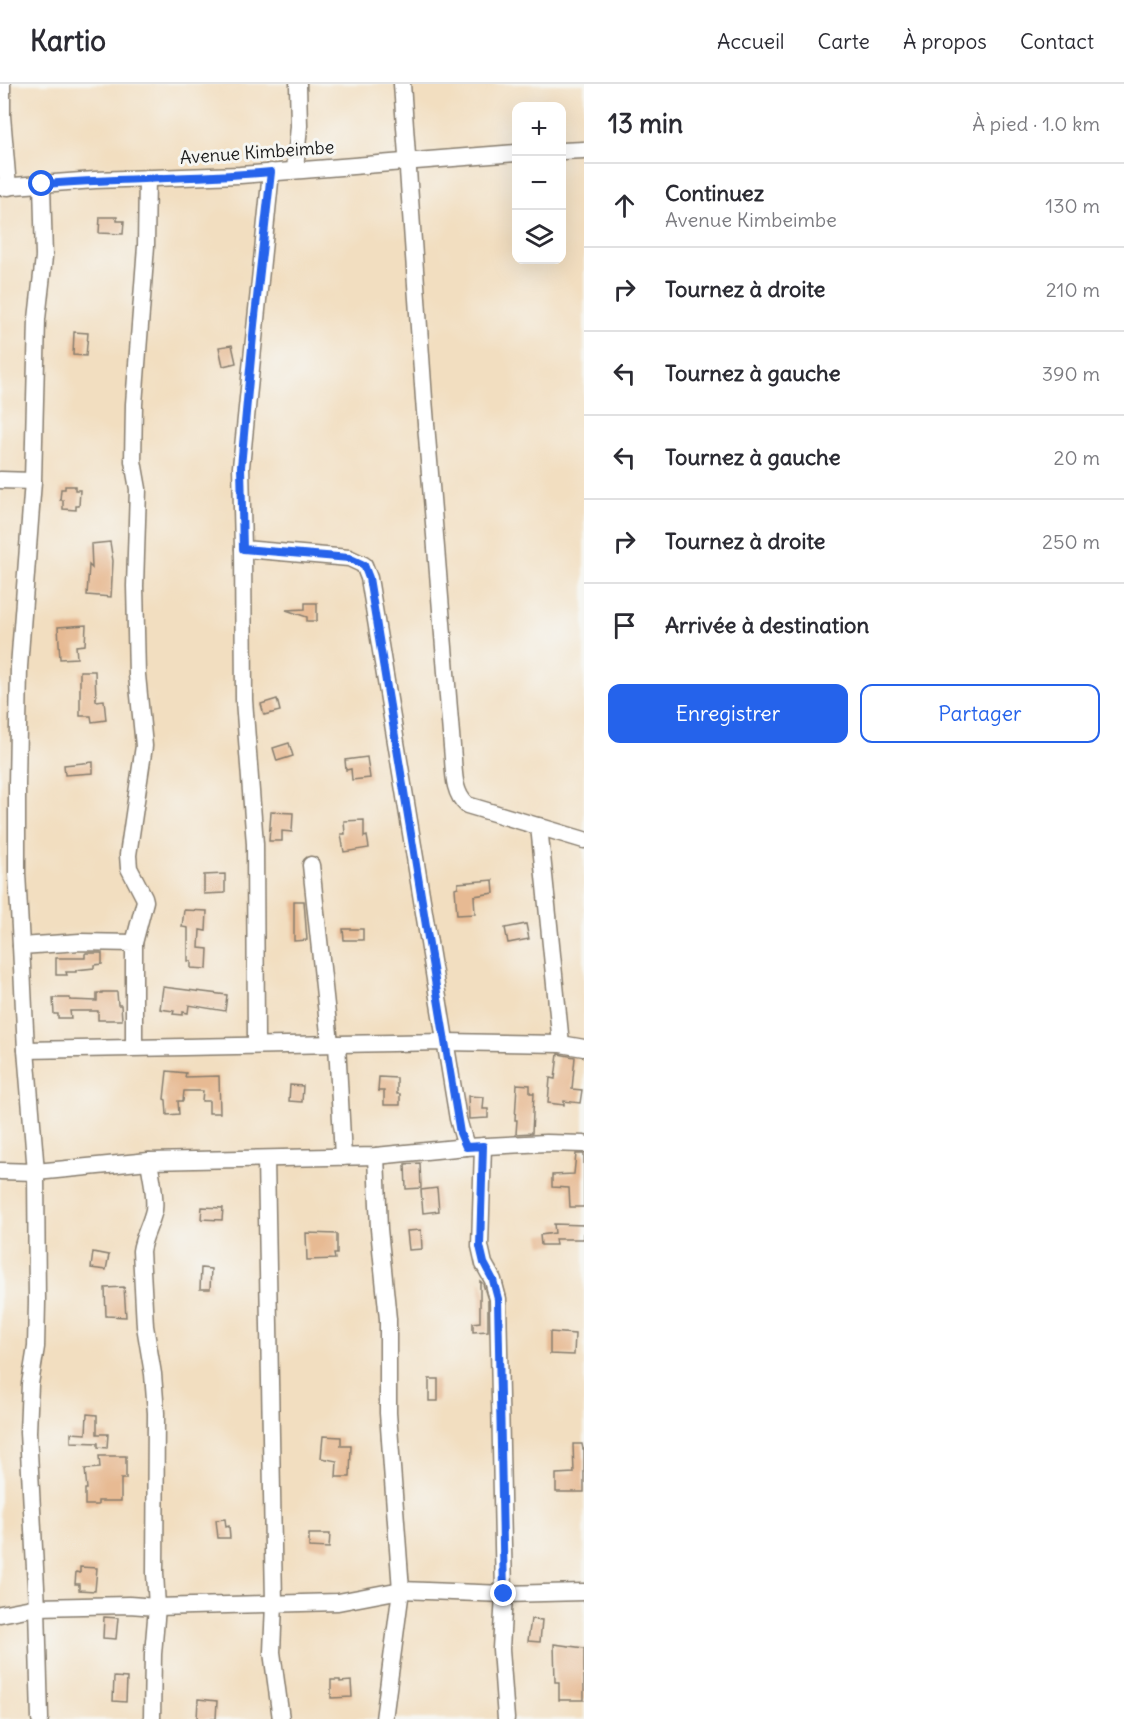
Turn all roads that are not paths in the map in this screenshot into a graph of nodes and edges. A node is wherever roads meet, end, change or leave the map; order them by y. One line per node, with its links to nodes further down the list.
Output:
1 (2, 84): 12 (street)
2 (298, 84): 8 (street)
3 (402, 84): 7 (street)
4 (584, 150): 5 (street)
5 (566, 151)
6 (512, 153): 7 (street, Avenue Kimbeimbe)
7 (409, 162): 8 (street, Avenue Kimbeimbe); 16 (street)
8 (295, 170): 9 (street, Avenue Kimbeimbe)
9 (271, 172): 10 (street, Avenue Kimbeimbe); 15 (street)
10 (147, 178): 11 (street, Avenue Kimbeimbe); 19 (street)
11 (42, 184): 12 (street, Avenue Kimbeimbe); 14 (street)
12 (4, 187)
13 (0, 480): 14 (street)
14 (33, 481): 20 (street)
15 (243, 549): 21 (street); 23 (street)
16 (539, 826): 17 (street); 24 (street)
17 (584, 840)
18 (311, 865): 22 (street)
19 (134, 943): 20 (street); 25 (street)
20 (21, 946): 27 (street)
21 (445, 1042): 22 (street); 24 (street); 30 (street)
22 (334, 1043): 23 (street); 32 (street)
23 (256, 1044): 25 (street)
24 (561, 1044): 26 (street)
25 (134, 1047): 27 (street)
26 (584, 1048)
27 (26, 1050): 36 (street)
28 (584, 1144): 29 (street)
29 (483, 1146): 30 (street); 39 (street)
30 (466, 1147): 31 (street)
31 (376, 1156): 32 (street); 37 (street)
32 (343, 1157): 33 (street)
33 (266, 1159): 34 (street); 40 (street)
34 (149, 1161): 36 (street); 42 (street)
35 (0, 1171): 36 (street)
36 (36, 1172): 41 (street)
37 (401, 1590): 39 (street); 40 (street); 47 (street)
38 (584, 1592): 39 (street)
39 (504, 1594): 48 (street)
40 (274, 1603): 42 (street); 46 (street)
41 (37, 1607): 42 (street); 43 (street); 44 (street)
42 (157, 1607): 45 (street)
43 (0, 1614)
44 (39, 1719)
45 (152, 1719)
46 (281, 1719)
47 (384, 1719)
48 (506, 1719)

